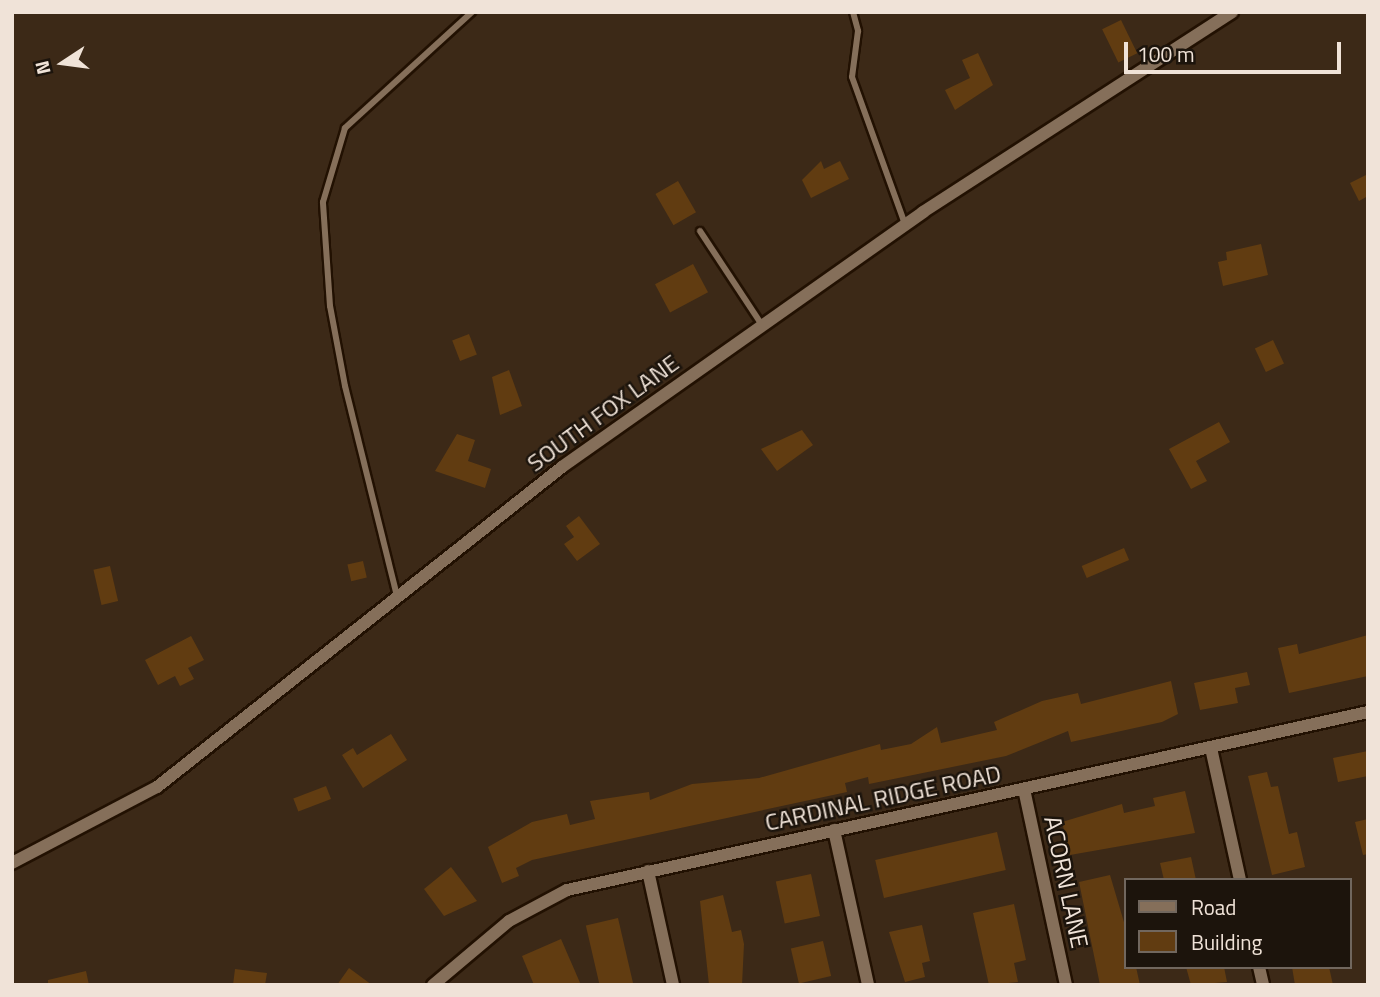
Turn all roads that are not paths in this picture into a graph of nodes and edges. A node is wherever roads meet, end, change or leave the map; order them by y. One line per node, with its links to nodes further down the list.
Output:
1 (472, 12): 7 (lane)
2 (853, 12): 4 (lane)
3 (1232, 12): 4 (street, SOUTH FOX LANE)
4 (906, 224): 6 (street, SOUTH FOX LANE)
5 (700, 231): 6 (lane)
6 (762, 325): 7 (street, SOUTH FOX LANE)
7 (396, 592): 12 (street, SOUTH FOX LANE)
8 (1368, 712): 9 (street, CARDINAL RIDGE ROAD)
9 (1211, 748): 10 (street, CARDINAL RIDGE ROAD); 14 (street)
10 (1024, 789): 11 (street, CARDINAL RIDGE ROAD); 18 (street, ACORN LANE)
11 (834, 830): 13 (street, CARDINAL RIDGE ROAD); 17 (street)
12 (12, 863)
13 (648, 871): 15 (street, CARDINAL RIDGE ROAD); 16 (street)
14 (1240, 878)
15 (433, 985)
16 (673, 985)
17 (868, 985)
18 (1066, 985)

